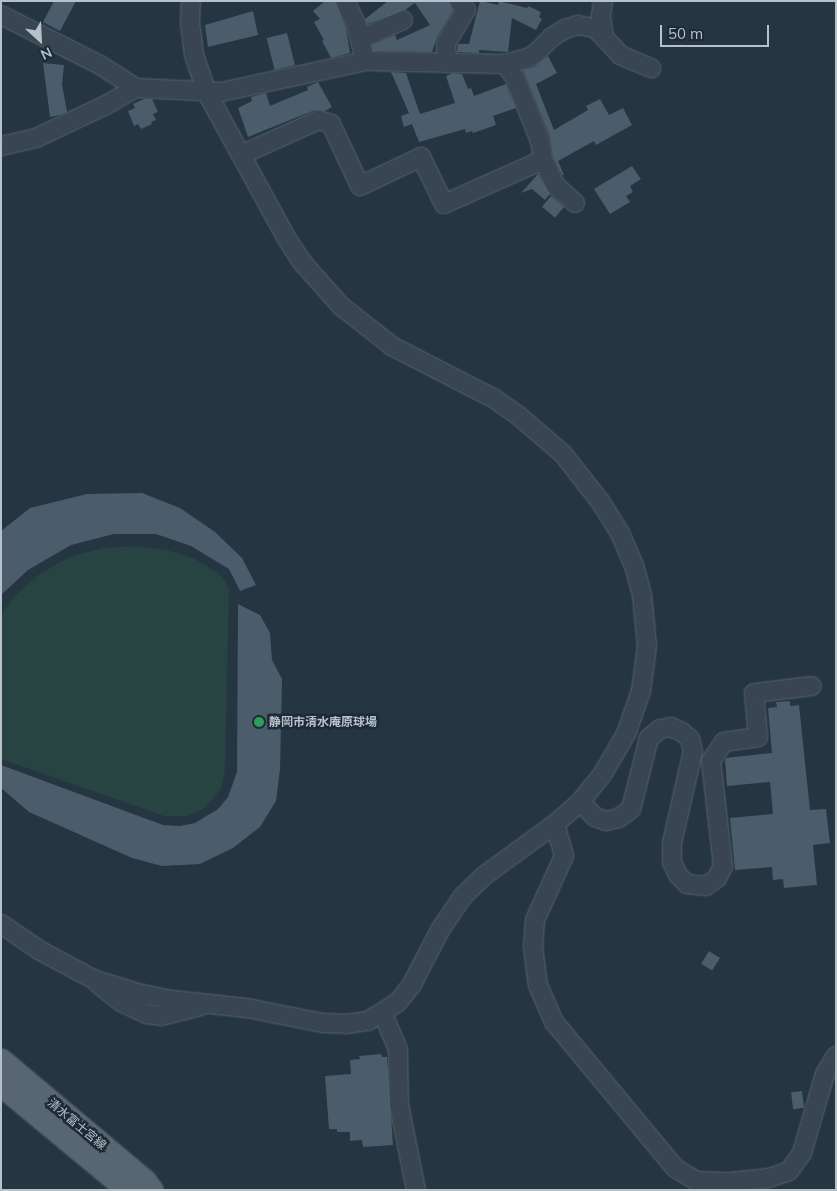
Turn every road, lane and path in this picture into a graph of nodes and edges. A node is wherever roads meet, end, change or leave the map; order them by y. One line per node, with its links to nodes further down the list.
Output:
1 (191, 1): 14 (street)
2 (344, 1): 8 (street)
3 (458, 1): 10 (street)
4 (603, 1): 7 (street)
5 (1, 15): 13 (street)
6 (403, 20): 8 (street)
7 (603, 30): 11 (street); 12 (street)
8 (360, 39): 9 (street)
9 (365, 61): 10 (street); 14 (street)
10 (447, 63): 11 (street)
11 (504, 64): 17 (street)
12 (651, 68)
13 (136, 88): 14 (street); 15 (street)
14 (207, 92): 16 (street)
15 (1, 146)
16 (241, 155): 17 (street); 20 (street)
17 (543, 160): 18 (street)
18 (575, 203)
19 (812, 686): 20 (street)
20 (580, 802): 21 (street)
21 (555, 824): 23 (street); 24 (street)
22 (1, 924): 23 (street)
23 (383, 1014): 29 (street)
24 (836, 1056)
25 (1, 1060): 28 (main road, 清水富士宮線)
26 (1, 1084): 27 (main road, 清水富士宮線)
27 (128, 1190)
28 (152, 1190)
29 (416, 1190)

